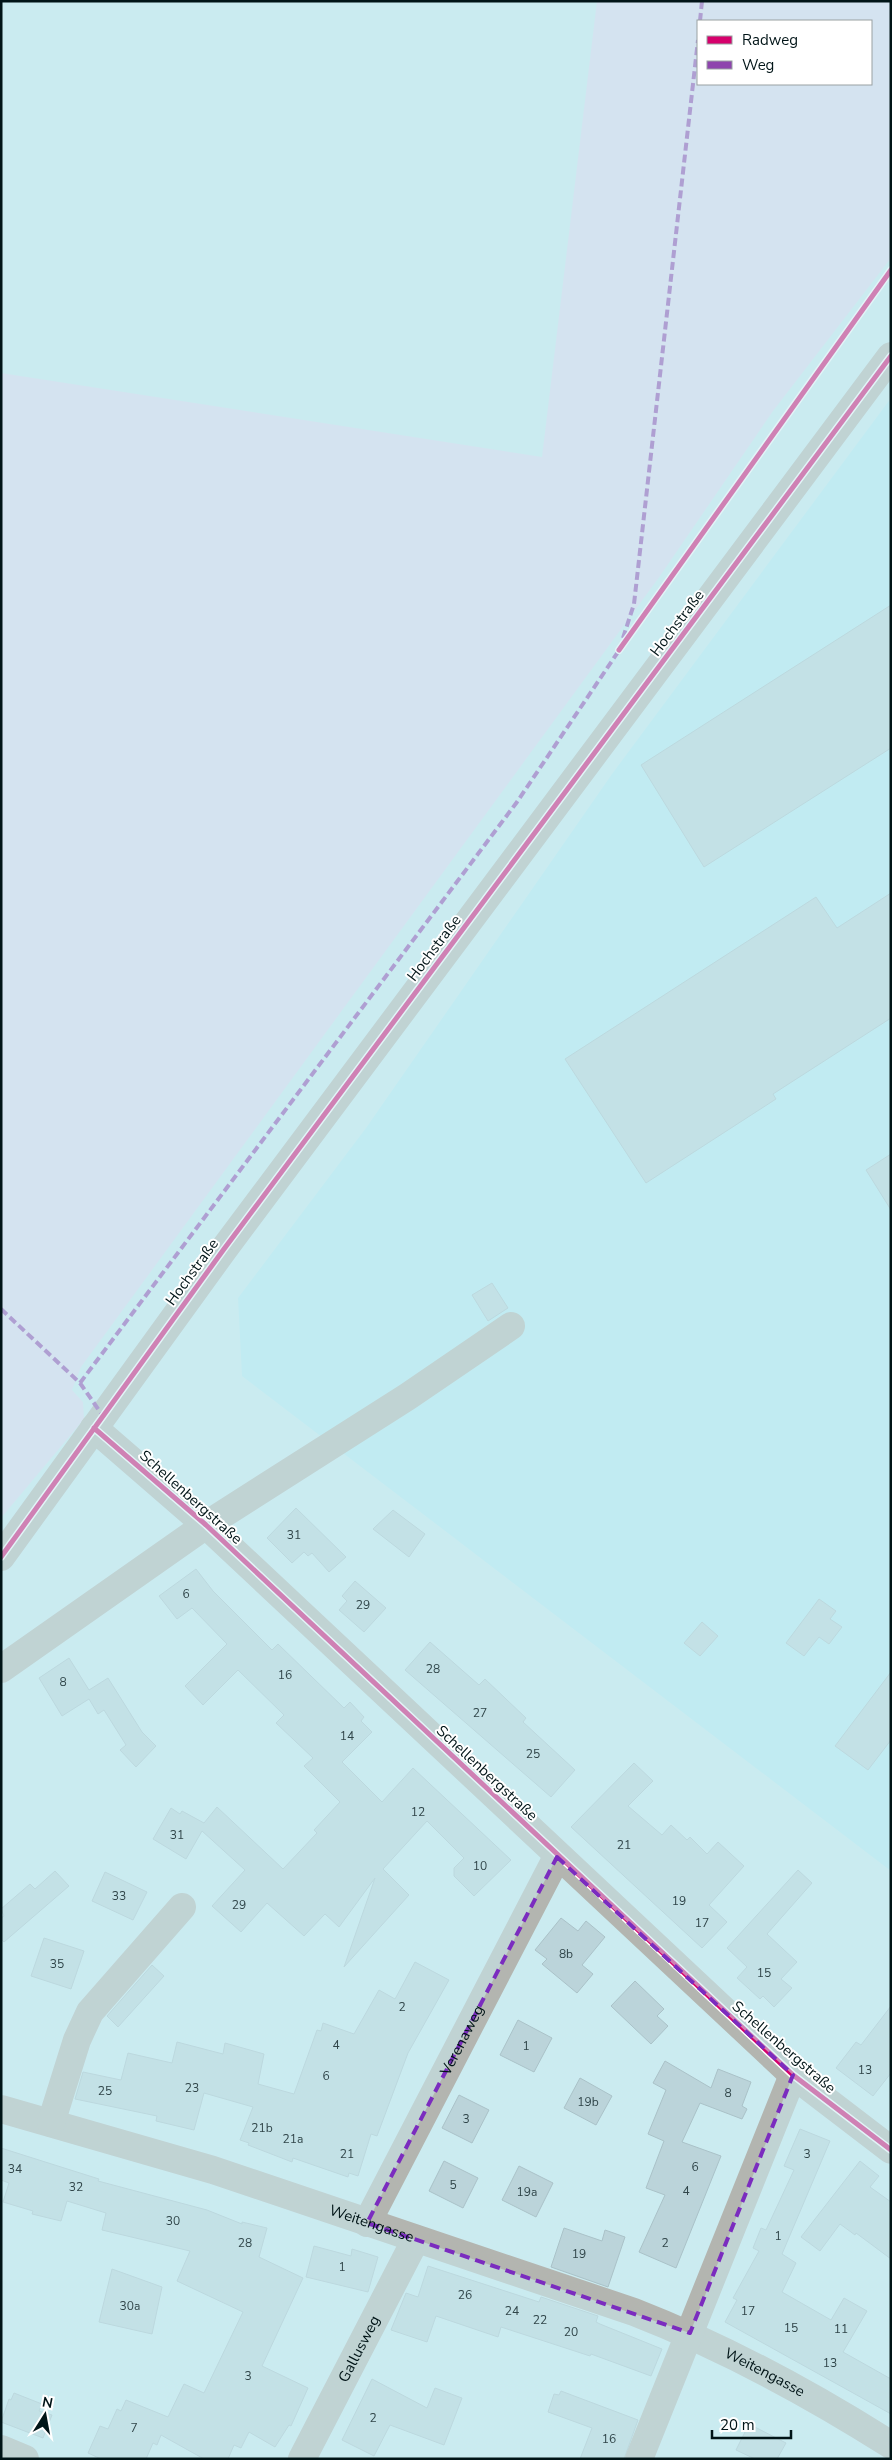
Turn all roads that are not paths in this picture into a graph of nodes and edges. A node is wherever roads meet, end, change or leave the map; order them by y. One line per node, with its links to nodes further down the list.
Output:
1 (891, 356): 3 (street, Hochstraße)
2 (512, 1326): 4 (street)
3 (94, 1428): 4 (street, Schellenbergstraße); 5 (street, Hochstraße)
4 (206, 1525): 6 (street); 7 (street, Schellenbergstraße)
5 (1, 1557)
6 (1, 1668)
7 (557, 1857): 9 (street, Schellenbergstraße); 13 (street, Verenaweg)
8 (182, 1906): 11 (street)
9 (793, 2075): 12 (street, Schellenbergstraße); 15 (street, Schellenbergstraße)
10 (1, 2109): 11 (street, Weitengasse)
11 (50, 2123): 13 (street, Weitengasse)
12 (891, 2150)
13 (367, 2223): 14 (street, Weitengasse)
14 (416, 2239): 15 (street, Weitengasse); 19 (street, Gallusweg)
15 (690, 2333): 16 (street, Weitengasse); 20 (street)
16 (891, 2445)
17 (1, 2449): 18 (street)
18 (25, 2459)
19 (302, 2459)
20 (639, 2459)

